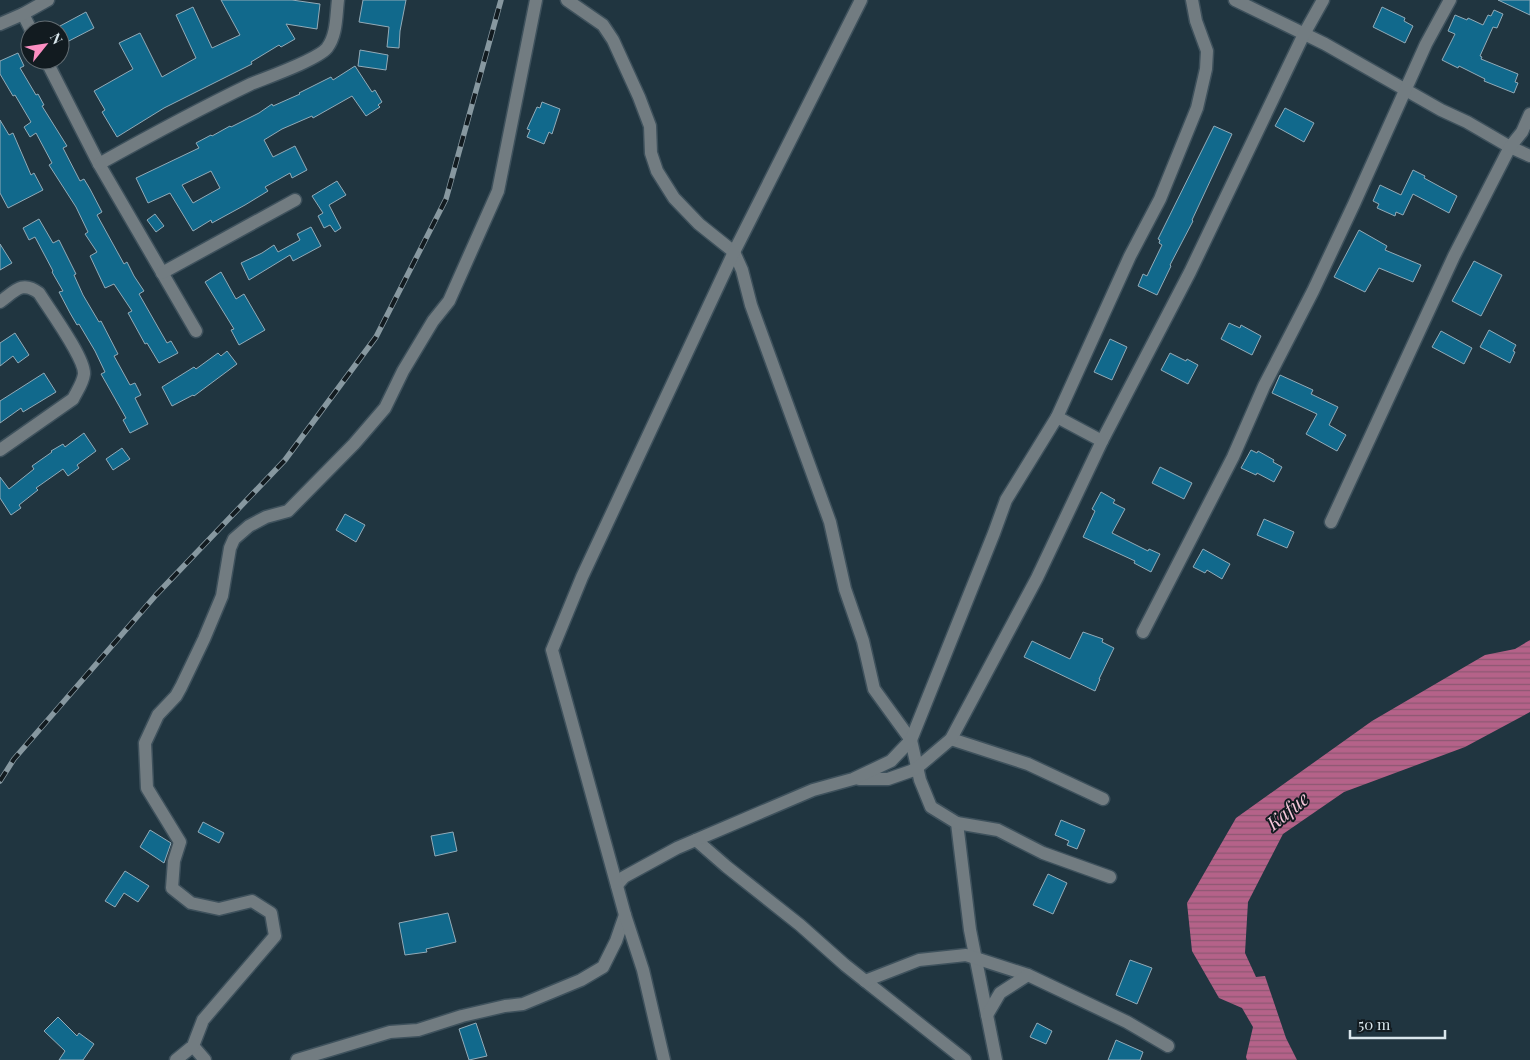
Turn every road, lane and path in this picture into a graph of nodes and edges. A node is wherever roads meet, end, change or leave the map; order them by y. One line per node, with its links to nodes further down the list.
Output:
1 (48, 0): 10 (street)
2 (338, 0): 19 (street)
3 (536, 0): 44 (street)
4 (567, 0): 21 (street)
5 (861, 0): 21 (street)
6 (1192, 0): 25 (street)
7 (1235, 0): 13 (street)
8 (1322, 0): 13 (street)
9 (1450, 0): 15 (street)
10 (23, 14): 11 (street); 12 (street)
11 (26, 20)
12 (0, 24)
13 (1304, 34): 15 (street); 26 (street)
14 (51, 70): 19 (street)
15 (1406, 90): 17 (street); 29 (street)
16 (1530, 114): 17 (street)
17 (1510, 148): 18 (street); 28 (street)
18 (1530, 156)
19 (99, 164): 22 (street)
20 (295, 200): 22 (street)
21 (734, 252): 31 (street); 38 (street)
22 (162, 273): 24 (street)
23 (0, 302): 27 (street)
24 (196, 331)
25 (1056, 417): 26 (street); 31 (street)
26 (1102, 441): 30 (street)
27 (0, 450)
28 (1331, 522)
29 (1143, 632)
30 (951, 739): 32 (street); 34 (street)
31 (911, 740): 32 (street); 33 (street)
32 (918, 767): 33 (street); 35 (street)
33 (853, 779): 36 (street)
34 (1103, 799)
35 (957, 823): 37 (street); 40 (street)
36 (696, 840): 38 (street); 42 (street)
37 (1110, 877)
38 (617, 885): 39 (street)
39 (626, 915): 49 (street); 50 (street)
40 (976, 958): 41 (street); 42 (street); 43 (street)
41 (1028, 975): 43 (street); 45 (street)
42 (866, 980): 51 (street)
43 (987, 1014): 46 (street)
44 (192, 1046): 47 (street); 48 (street)
45 (1168, 1046)
46 (996, 1056): 52 (street)
47 (176, 1060)
48 (205, 1060)
49 (298, 1060)
50 (664, 1060)
51 (965, 1060)
52 (984, 1060)

